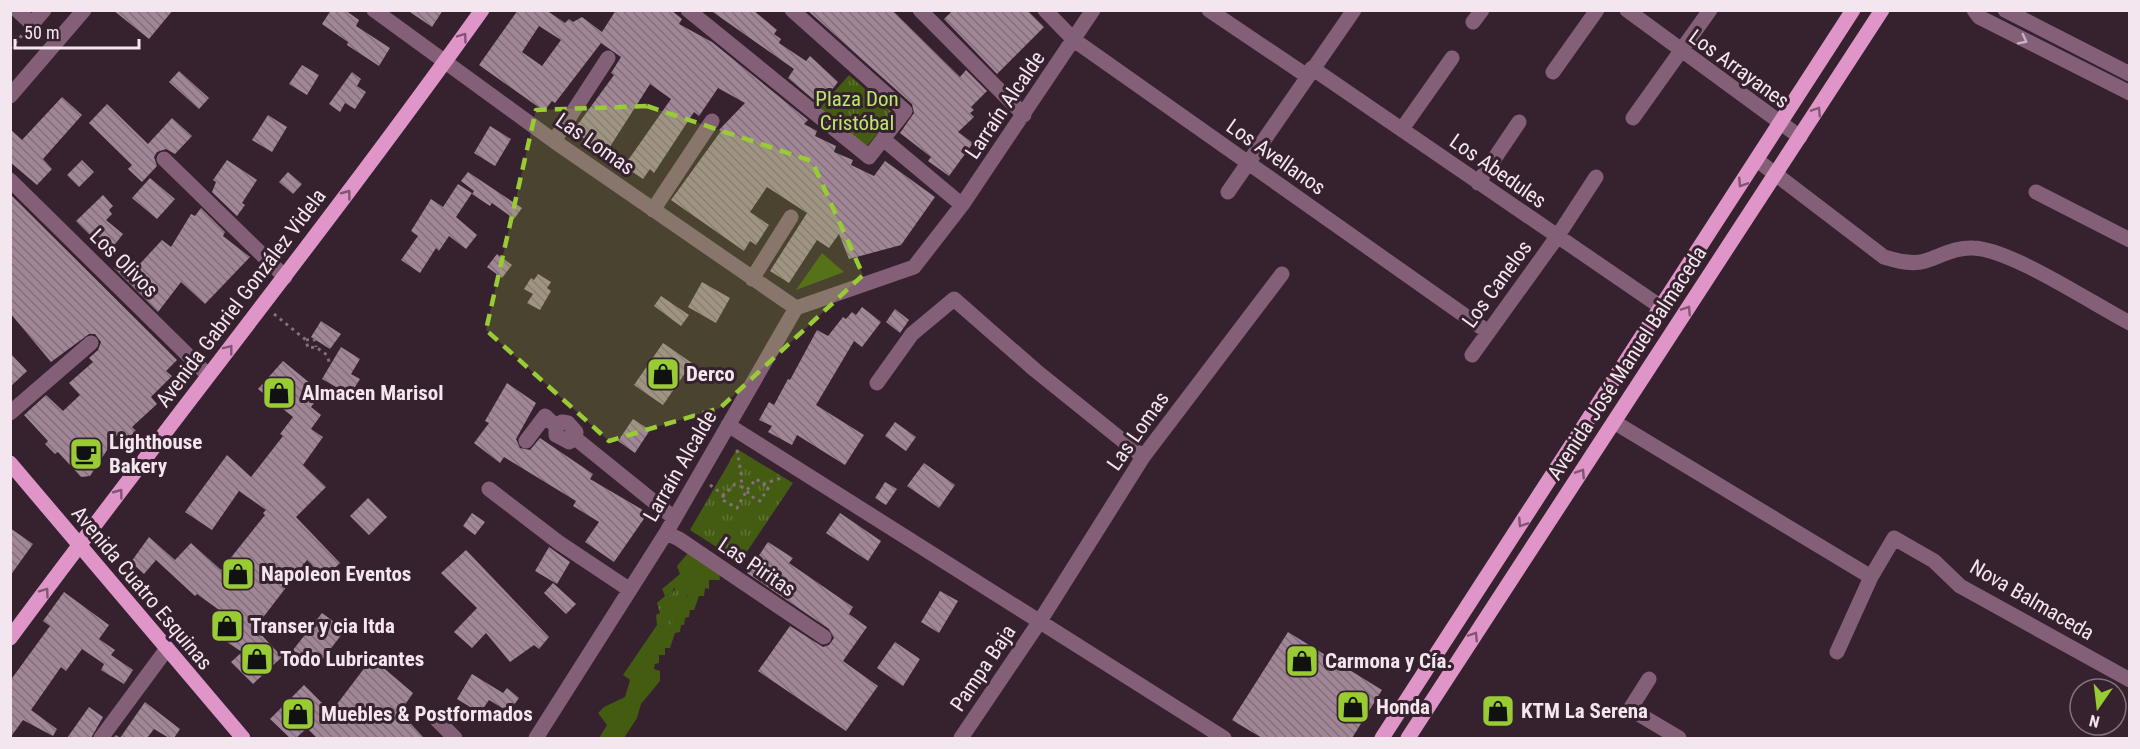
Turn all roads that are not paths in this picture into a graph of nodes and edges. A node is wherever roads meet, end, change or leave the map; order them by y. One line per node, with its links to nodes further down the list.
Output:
1 (17, 10): 2 (street)
2 (44, 10)
3 (84, 10): 31 (street)
4 (374, 10): 24 (street, Las Lomas)
5 (482, 10): 24 (main road, Avenida Gabriel González Videla, one-way to 5)
6 (688, 10): 39 (street)
7 (792, 10): 39 (street)
8 (920, 10): 32 (street)
9 (1045, 10): 20 (street, Los Avellanos)
10 (1093, 10): 20 (street, Larraín Alcalde)
11 (1354, 10): 26 (street)
12 (1597, 10): 27 (street)
13 (1627, 10): 21 (street, Los Arrayanes)
14 (1710, 10): 21 (street)
15 (1854, 10): 36 (main road, Avenida José Manuel Balmaceda)
16 (1881, 10): 38 (main road, Avenida José Manuel Balmaceda, one-way to 16)
17 (1974, 10): 29 (street, one-way to 29)
18 (2005, 10): 25 (street)
19 (1213, 12): 26 (street, Los Abedules)
20 (1074, 40): 32 (street, Larraín Alcalde); 43 (street, Los Avellanos)
21 (1679, 51): 33 (street); 36 (street, Los Arrayanes)
22 (608, 58): 40 (street)
23 (1452, 58): 37 (street)
24 (444, 63): 40 (street, Las Lomas); 56 (main road, Avenida Gabriel González Videla, one-way to 24)
25 (2108, 63): 28 (street); 29 (street)
26 (1310, 72): 37 (street, Los Abedules); 43 (street)
27 (1553, 72)
28 (2130, 74)
29 (2101, 78): 30 (street)
30 (2130, 93)
31 (10, 96)
32 (1024, 115): 50 (street, Larraín Alcalde)
33 (1633, 118)
34 (712, 122): 51 (street)
35 (1520, 122): 47 (street)
36 (1780, 125): 38 (street, Los Arrayanes); 42 (main road, Avenida José Manuel Balmaceda)
37 (1402, 129): 47 (street, Los Abedules)
38 (1800, 137): 44 (main road, Avenida José Manuel Balmaceda)
39 (883, 139): 50 (street)
40 (554, 141): 51 (street, Las Lomas)
41 (164, 159): 56 (street)
42 (1757, 160): 44 (street); 58 (main road, Avenida José Manuel Balmaceda, one-way to 58)
43 (1249, 162): 48 (street); 61 (street, Los Avellanos)
44 (1776, 174): 60 (street); 67 (main road, Avenida José Manuel Balmaceda, one-way to 44)
45 (1596, 177): 53 (street, Los Canelos)
46 (10, 180): 64 (street, Los Olivos)
47 (1478, 183): 53 (street, Los Abedules)
48 (1228, 192)
49 (2036, 192): 54 (street)
50 (962, 205): 59 (street, Larraín Alcalde)
51 (653, 210): 57 (street, Las Lomas)
52 (791, 217): 57 (street)
53 (1557, 237): 58 (street, Los Abedules); 61 (street, Los Canelos)
54 (2130, 240)
55 (1282, 274): 70 (street, Las Lomas)
56 (285, 277): 64 (main road, Avenida Gabriel González Videla, one-way to 56)
57 (752, 279): 59 (street, Las Lomas)
58 (1661, 307): 92 (main road, Avenida José Manuel Balmaceda, one-way to 92)
59 (796, 308): 68 (street, Larraín Alcalde)
60 (2130, 323)
61 (1488, 332): 63 (street, Los Canelos)
62 (91, 343): 66 (street)
63 (1472, 355)
64 (208, 375): 75 (main road, Avenida Gabriel González Videla, one-way to 64)
65 (877, 383): 70 (street)
66 (10, 413)
67 (1614, 422): 76 (street); 93 (main road, Avenida José Manuel Balmaceda, one-way to 67)
68 (728, 425): 73 (street, Larraín Alcalde); 78 (street)
69 (526, 441): 73 (street)
70 (1143, 457): 78 (street, Las Lomas)
71 (10, 463): 75 (main road, Avenida Cuatro Esquinas)
72 (489, 489): 77 (street)
73 (674, 518): 74 (street, Larraín Alcalde)
74 (666, 533): 77 (street, Larraín Alcalde); 79 (street, Las Piritas)
75 (79, 545): 80 (main road, Avenida Gabriel González Videla, one-way to 75); 81 (main road, Avenida Cuatro Esquinas)
76 (1871, 577): 82 (street, Nova Balmaceda); 84 (street, Nova Balmaceda)
77 (630, 590): 89 (street, Larraín Alcalde)
78 (1040, 621): 90 (street, Pampa Baja); 91 (street)
79 (824, 637)
80 (10, 638)
81 (166, 650): 86 (street); 87 (main road, Avenida Cuatro Esquinas)
82 (1837, 652)
83 (1649, 679): 94 (street)
84 (2130, 680)
85 (437, 720): 88 (street)
86 (101, 738)
87 (243, 738)
88 (455, 738)
89 (536, 738)
90 (960, 738)
91 (1224, 738)
92 (1382, 738)
93 (1408, 738)
94 (1678, 738)

